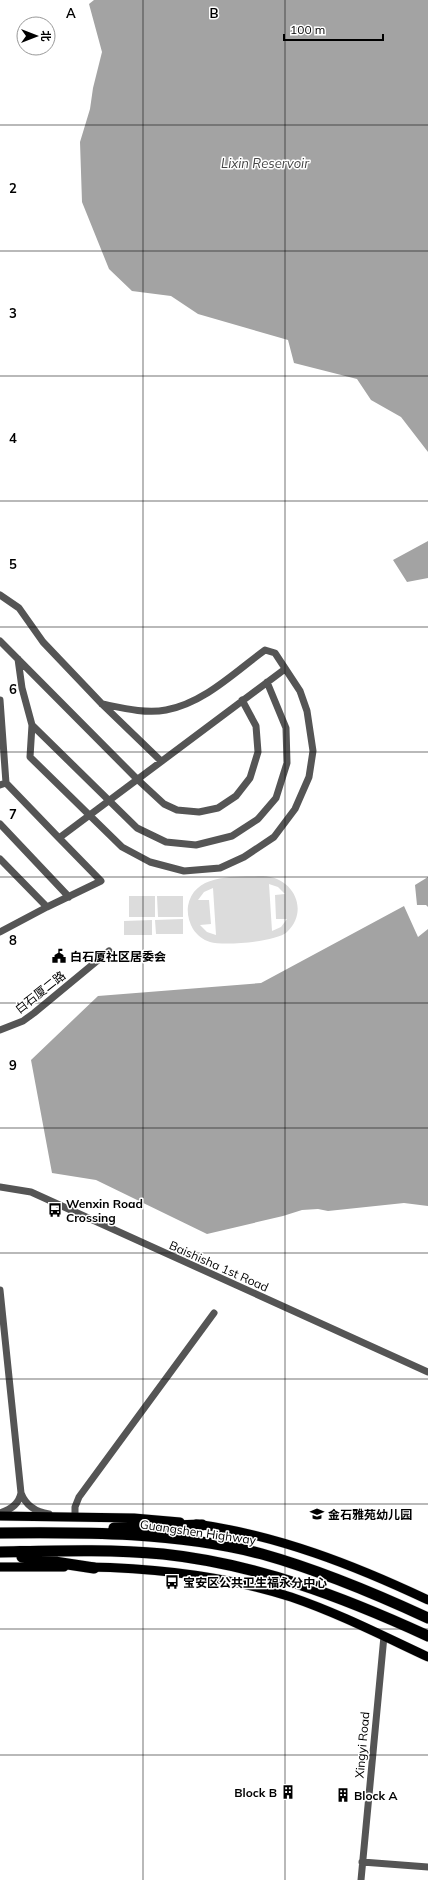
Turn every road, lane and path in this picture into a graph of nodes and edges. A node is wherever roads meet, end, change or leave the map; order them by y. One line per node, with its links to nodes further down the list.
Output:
1 (0, 595): 8 (street)
2 (0, 641): 3 (street)
3 (18, 659): 9 (street); 11 (street)
4 (285, 670): 5 (street); 8 (street); 14 (street)
5 (267, 682): 7 (street); 13 (street)
6 (0, 700): 12 (street)
7 (242, 700): 10 (street); 11 (street)
8 (102, 704): 10 (street)
9 (32, 725): 13 (street); 14 (street)
10 (161, 761): 11 (street)
11 (137, 779): 13 (street)
12 (3, 784): 16 (street)
13 (108, 801): 14 (street)
14 (89, 816): 16 (street)
15 (0, 824): 18 (street)
16 (59, 838): 18 (street)
17 (0, 859): 19 (street)
18 (69, 897): 19 (street)
19 (47, 907): 20 (street)
20 (0, 932)
21 (109, 951): 22 (street, 白石厦二路)
22 (0, 1030)
23 (0, 1186): 27 (street, Baishisha 1st Road)
24 (0, 1290): 25 (street)
25 (1, 1309): 28 (street)
26 (214, 1313): 32 (street)
27 (428, 1372)
28 (21, 1493): 29 (street); 31 (street)
29 (0, 1513)
30 (0, 1516): 31 (main road)
31 (58, 1516): 32 (main road)
32 (75, 1516): 33 (main road)
33 (202, 1525): 34 (highway); 39 (main road)
34 (62, 1532): 35 (highway, Guangshen Highway); 40 (highway, Guangshen Highway)
35 (0, 1533)
36 (0, 1553): 38 (highway); 42 (highway)
37 (0, 1567): 38 (main road)
38 (94, 1568): 41 (main road)
39 (428, 1600)
40 (428, 1618)
41 (384, 1636): 43 (main road); 44 (street, Xingyi Road)
42 (428, 1636)
43 (428, 1657)
44 (362, 1862): 45 (street); 46 (street, Xingyi Road)
45 (428, 1867)
46 (361, 1880)

